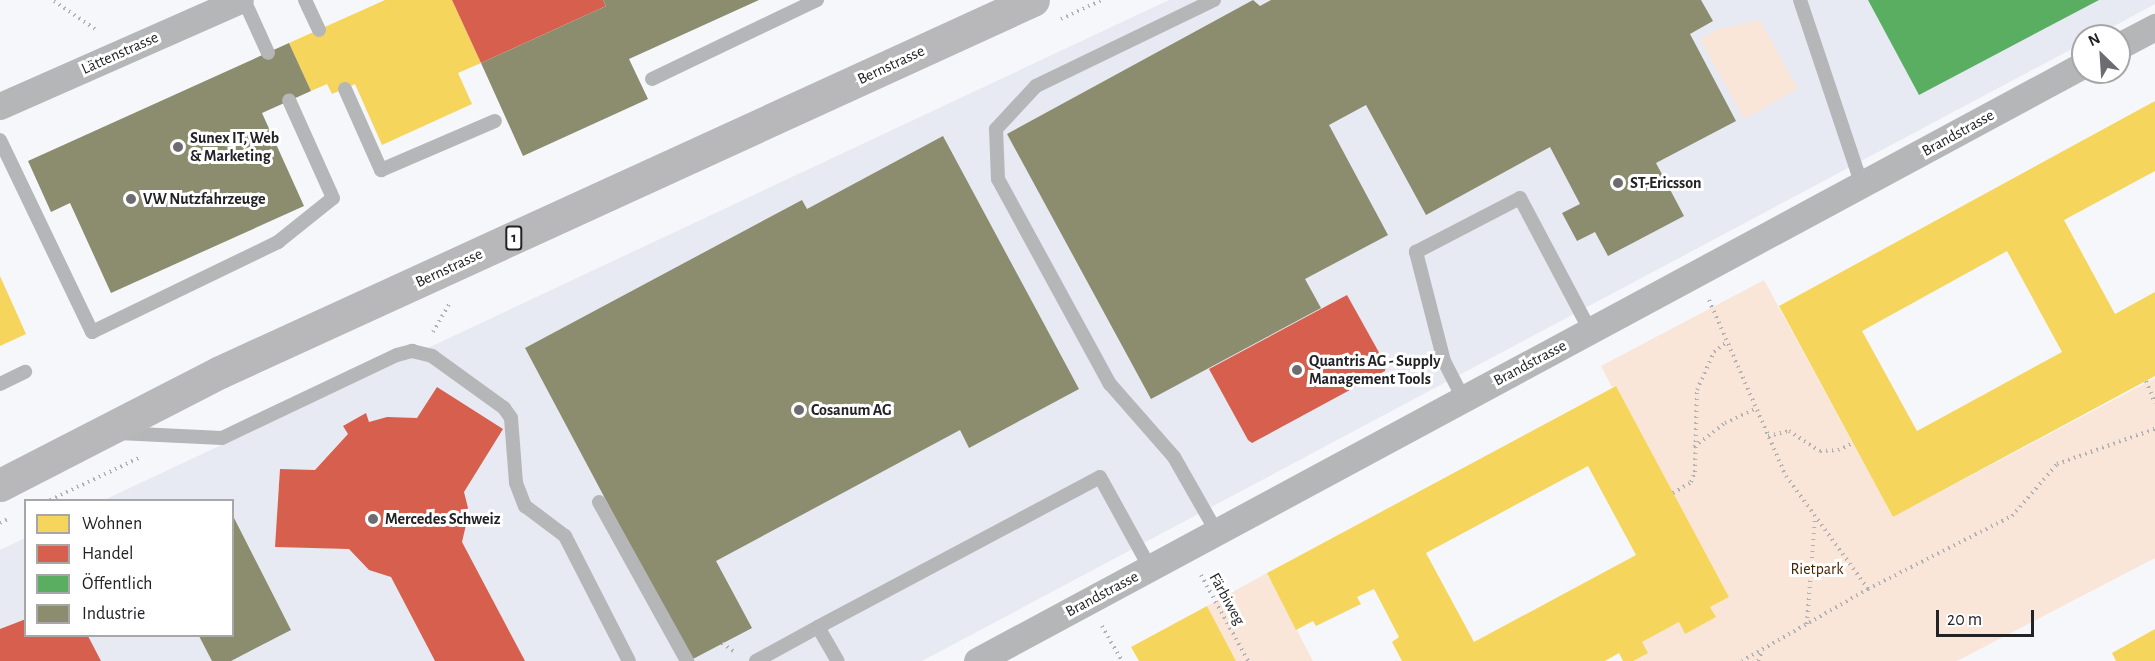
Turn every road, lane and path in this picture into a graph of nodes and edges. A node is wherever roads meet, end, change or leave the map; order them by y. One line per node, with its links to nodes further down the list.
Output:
1 (242, 0): 11 (lane); 12 (street, Lättenstrasse)
2 (305, 0): 9 (lane)
3 (817, 0): 14 (lane)
4 (1033, 0): 33 (main road, Bernstrasse / 1)
5 (1214, 0): 41 (lane)
6 (1800, 0): 20 (lane)
7 (54, 1): 12 (path)
8 (2155, 27): 10 (street)
9 (319, 30)
10 (2131, 40)
11 (268, 53)
12 (112, 57): 17 (street, Lättenstrasse)
13 (2071, 72): 20 (street, Brandstrasse)
14 (652, 79)
15 (345, 89): 18 (lane)
16 (289, 100): 19 (lane)
17 (0, 106)
18 (495, 121)
19 (0, 140)
20 (1862, 185): 21 (street, Brandstrasse)
21 (1696, 275): 23 (street, Brandstrasse); 24 (path)
22 (452, 298): 25 (path)
23 (1590, 330): 29 (street, Brandstrasse); 29 (lane)
24 (1727, 342): 31 (path); 36 (path)
25 (421, 353): 33 (lane); 49 (lane)
26 (25, 372): 28 (lane)
27 (2146, 381): 30 (path)
28 (0, 384)
29 (1463, 398): 41 (street, Brandstrasse)
30 (2155, 403)
31 (1756, 408): 34 (path); 36 (path)
32 (2155, 429): 44 (path)
33 (104, 432): 37 (main road, Bernstrasse / 1)
34 (1768, 436): 35 (path); 40 (path)
35 (1853, 443)
36 (1693, 448): 38 (path)
37 (0, 485)
38 (1673, 493)
39 (600, 502): 50 (lane)
40 (1815, 517): 44 (path); 46 (path)
41 (1216, 531): 42 (street, Brandstrasse)
42 (1186, 548): 43 (street, Brandstrasse); 55 (path, Färbiweg)
43 (1150, 568): 45 (street, Brandstrasse); 47 (lane)
44 (1868, 589): 46 (path)
45 (1089, 601): 53 (street, Brandstrasse); 54 (path)
46 (1807, 624): 48 (path)
47 (818, 627): 51 (lane); 52 (lane)
48 (1764, 649): 56 (path); 57 (path)
49 (629, 661)
50 (687, 661)
51 (756, 661)
52 (838, 661)
53 (977, 661)
54 (1122, 661)
55 (1248, 661)
56 (1742, 661)
57 (1758, 661)

